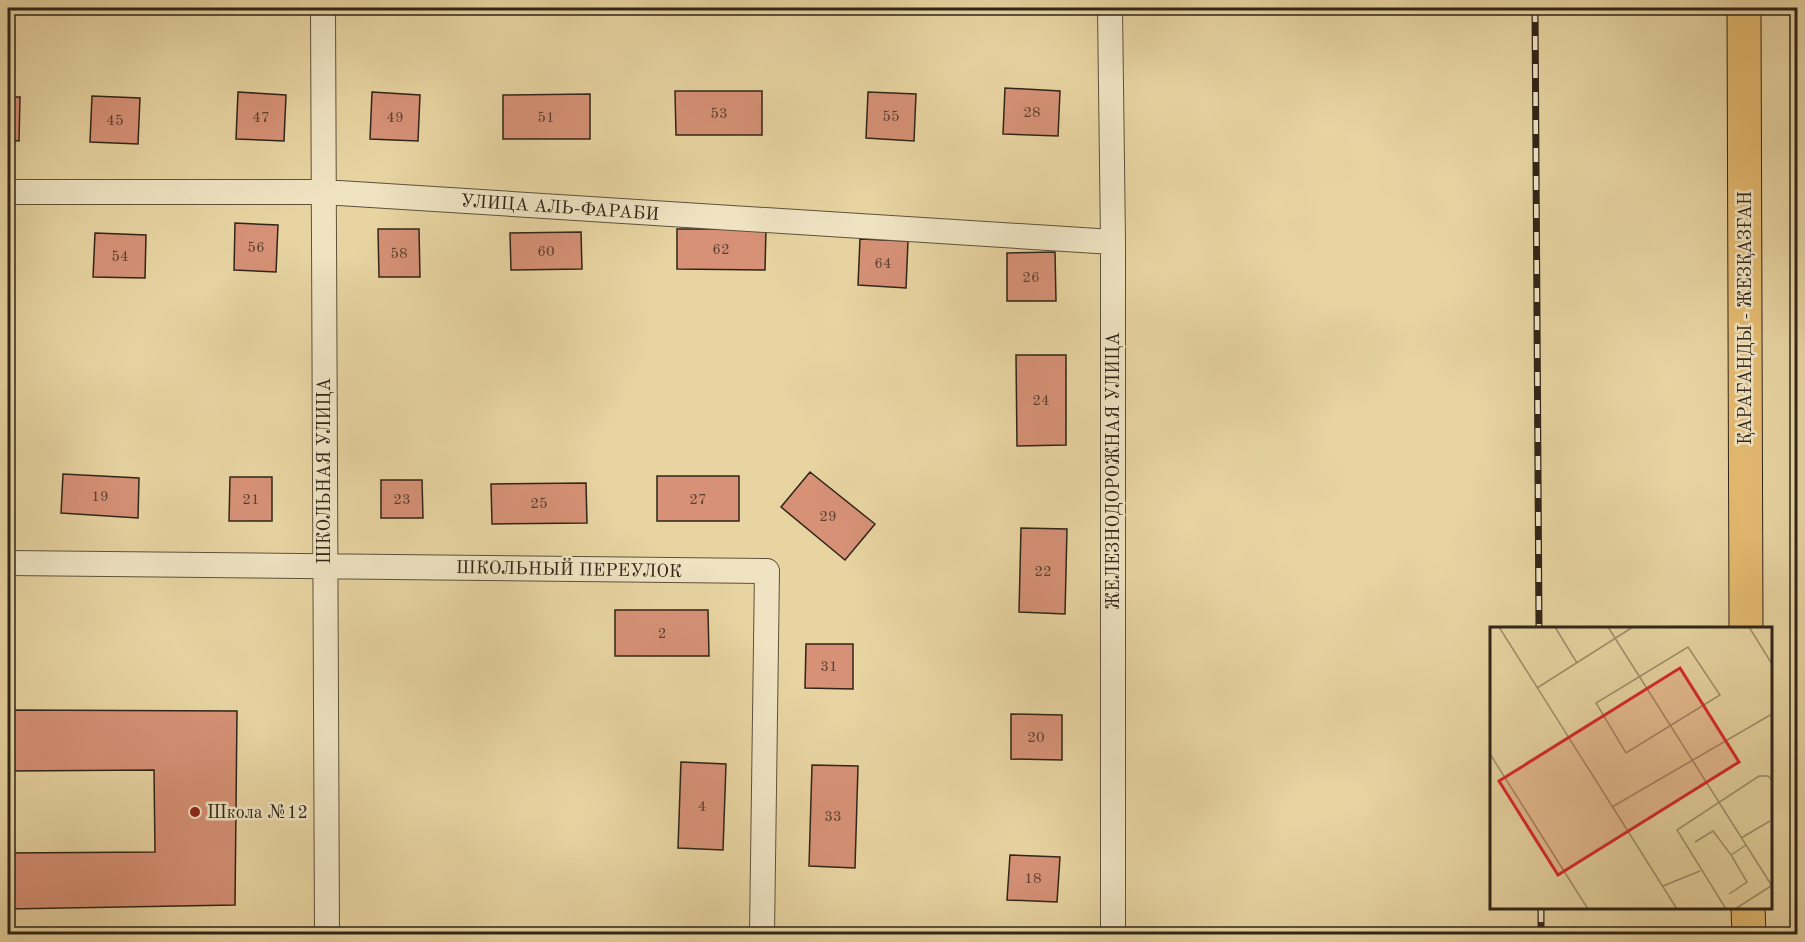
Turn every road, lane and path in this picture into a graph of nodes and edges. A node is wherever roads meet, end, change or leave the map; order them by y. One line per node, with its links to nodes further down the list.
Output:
1 (324, 8): 5 (street, ШКОЛЬНАЯ УЛИЦА)
2 (1110, 8): 6 (street, ЖЕЛЕЗНОДОРОЖНАЯ УЛИЦА)
3 (1744, 8): 9 (highway, ҚАРАҒАНДЫ - ЖЕЗҚАЗҒАН)
4 (8, 192): 5 (street, УЛИЦА АЛЬ-ФАРАБИ)
5 (323, 192): 6 (street, УЛИЦА АЛЬ-ФАРАБИ); 8 (street, ШКОЛЬНАЯ УЛИЦА)
6 (1113, 242): 13 (street, ЖЕЛЕЗНОДОРОЖНАЯ УЛИЦА)
7 (8, 563): 8 (street, ШКОЛЬНЫЙ ПЕРЕУЛОК)
8 (325, 566): 11 (street, ШКОЛЬНАЯ УЛИЦА); 12 (street, ШКОЛЬНЫЙ ПЕРЕУЛОК)
9 (1746, 627)
10 (1748, 909): 14 (highway)
11 (327, 934)
12 (762, 934)
13 (1113, 934)
14 (1749, 934)

